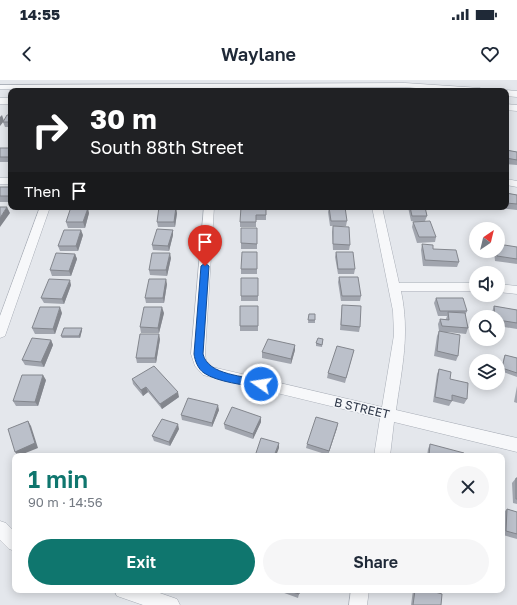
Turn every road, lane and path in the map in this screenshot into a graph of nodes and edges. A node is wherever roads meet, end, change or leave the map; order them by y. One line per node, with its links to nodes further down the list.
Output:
1 (219, 83): 2 (street); 4 (street)
2 (88, 86): 3 (street)
3 (0, 88)
4 (443, 88)
5 (44, 210): 12 (street)
6 (209, 210): 13 (street, B STREET)
7 (378, 210): 8 (street)
8 (395, 287): 9 (street); 13 (street)
9 (469, 287)
10 (505, 289): 11 (street)
11 (517, 290)
12 (0, 333)
13 (389, 415): 14 (street, B STREET); 15 (street)
14 (517, 445)
15 (383, 453)
16 (0, 529): 17 (street)
17 (12, 540)
18 (133, 593): 20 (street)
19 (360, 593): 21 (street)
20 (171, 605)
21 (358, 605)

